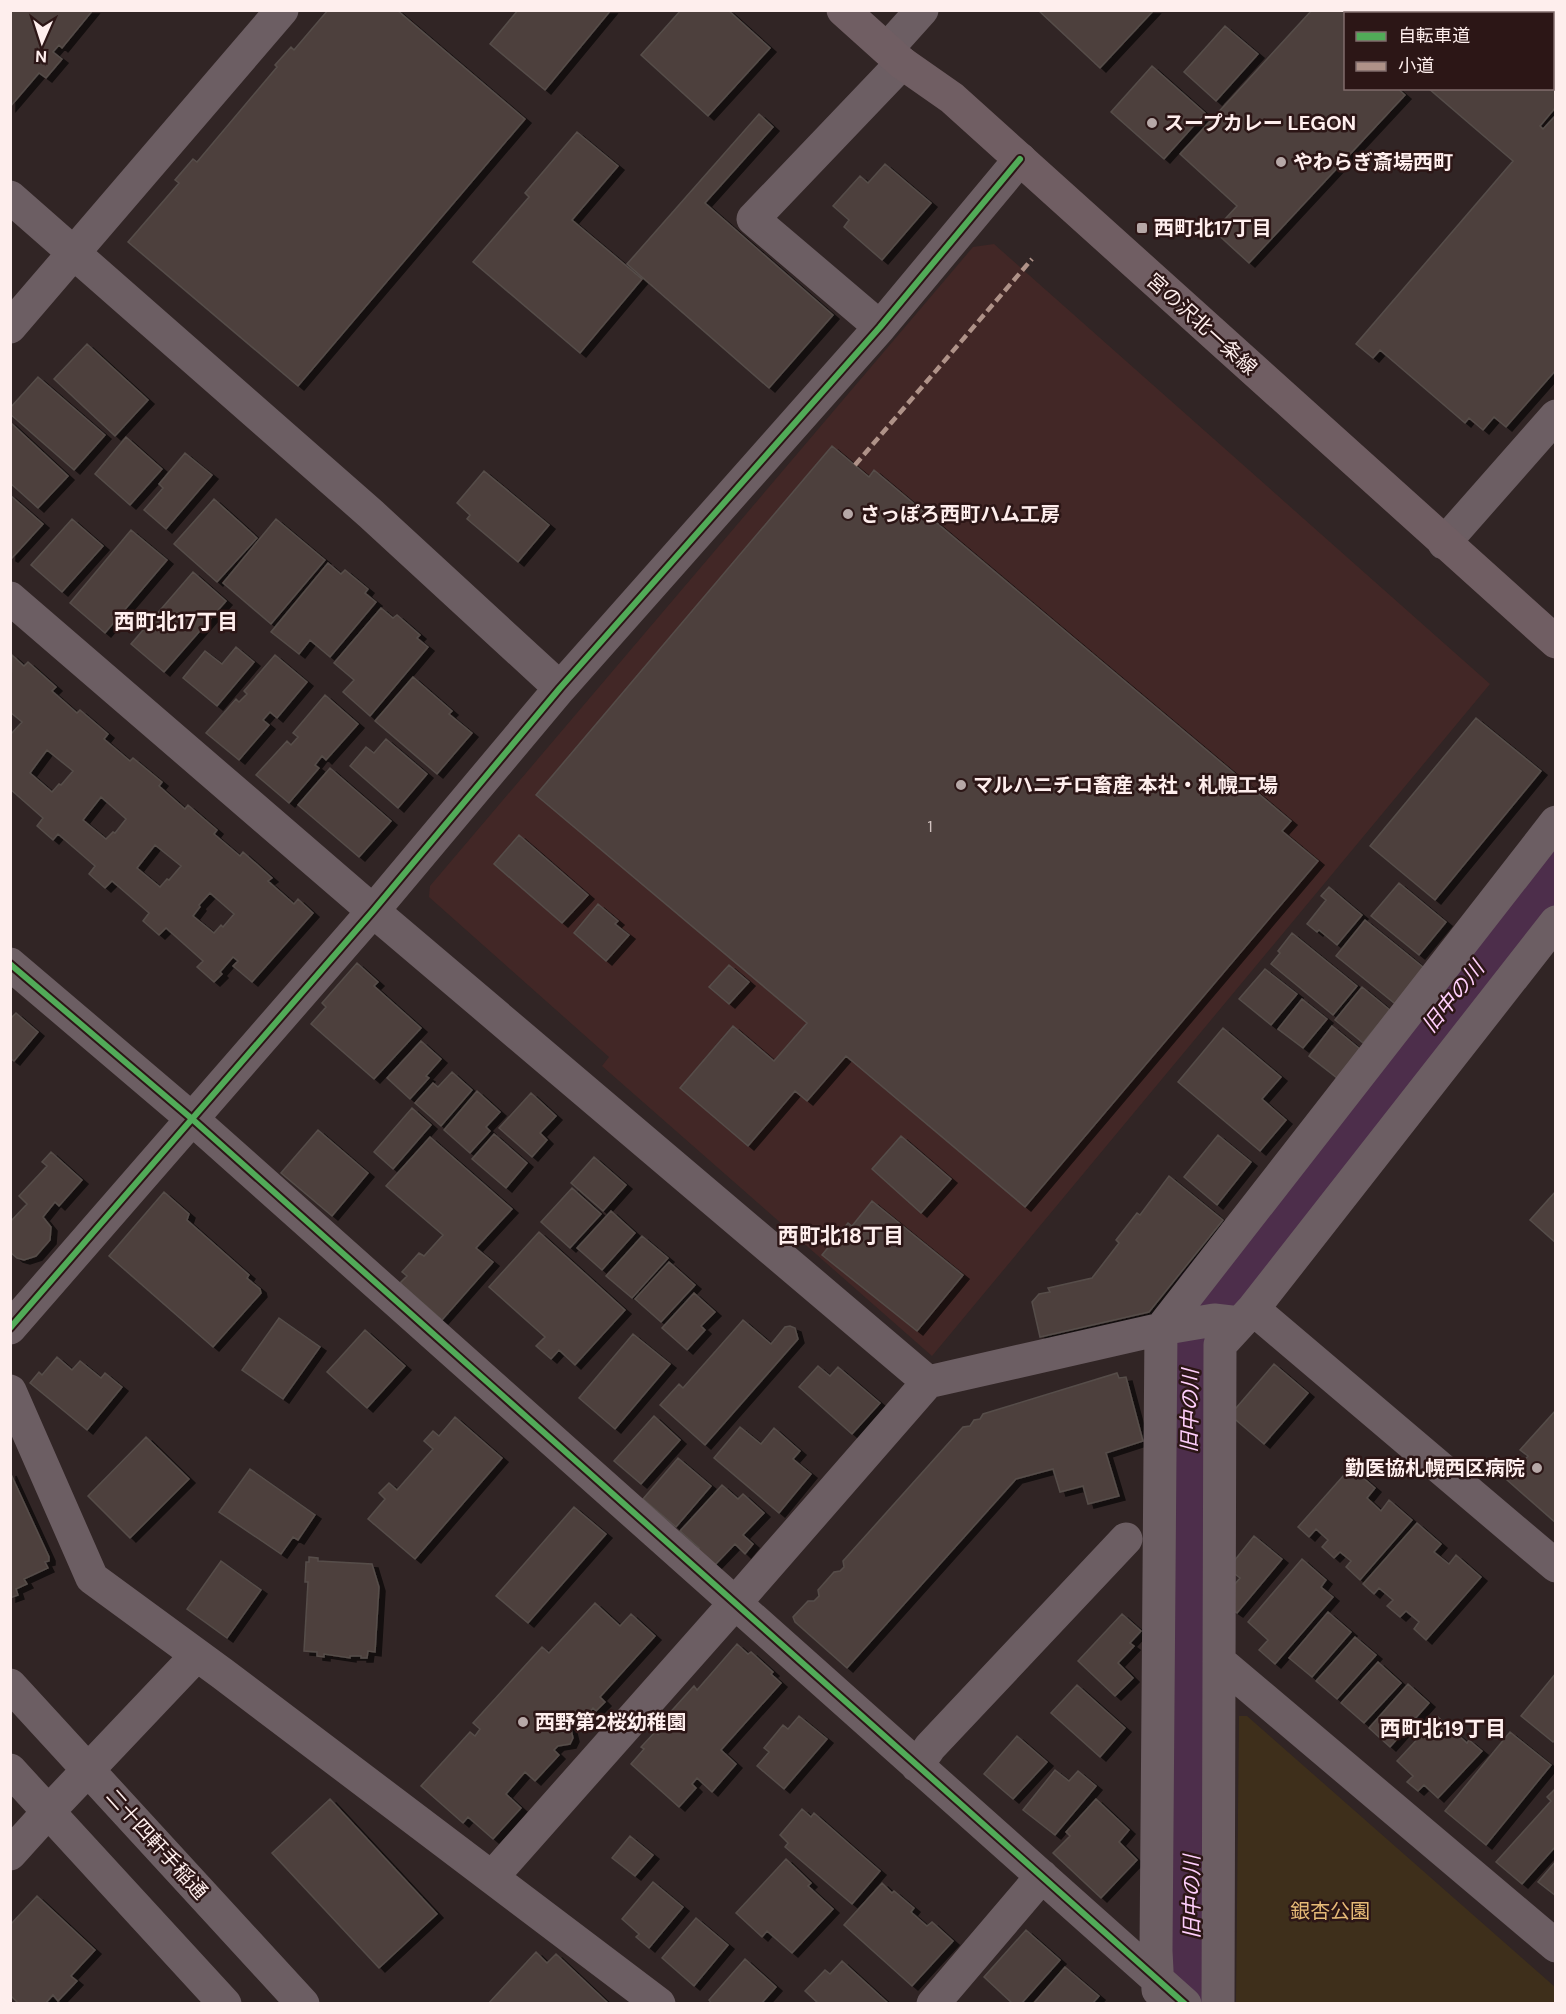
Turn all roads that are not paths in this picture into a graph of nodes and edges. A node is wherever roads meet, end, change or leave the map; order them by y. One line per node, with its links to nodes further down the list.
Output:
1 (282, 10): 7 (street)
2 (843, 10): 4 (main road, 宮の沢北一条線)
3 (922, 10): 4 (street)
4 (894, 56): 5 (main road, 宮の沢北一条線); 9 (street)
5 (1020, 159): 9 (street); 11 (main road, 宮の沢北一条線)
6 (10, 197): 7 (street)
7 (74, 253): 8 (street); 14 (street)
8 (10, 327)
9 (880, 327): 14 (street)
10 (1556, 416): 11 (street)
11 (1444, 543): 13 (main road, 宮の沢北一条線)
12 (10, 598): 16 (street)
13 (1556, 642)
14 (560, 688): 16 (street)
15 (1556, 822): 22 (street)
16 (373, 911): 19 (street); 23 (street)
17 (1556, 922): 20 (street)
18 (10, 964): 19 (street)
19 (191, 1118): 21 (street); 27 (street)
20 (1236, 1317): 22 (street); 26 (street); 29 (street)
21 (10, 1328)
22 (1169, 1328): 23 (street); 39 (street)
23 (928, 1382): 27 (street)
24 (10, 1391): 28 (street)
25 (1126, 1539): 31 (street)
26 (1556, 1566)
27 (736, 1602): 31 (street); 36 (street)
28 (196, 1656): 33 (street); 36 (street)
29 (1219, 1661): 38 (street); 44 (street)
30 (10, 1685): 33 (street, 二十四軒手稲通)
31 (917, 1766): 37 (street)
32 (10, 1770): 34 (street)
33 (90, 1770): 34 (street); 41 (street, 二十四軒手稲通)
34 (48, 1812): 35 (street); 40 (street)
35 (10, 1854)
36 (493, 1876): 42 (street)
37 (1041, 1876): 39 (street); 43 (street)
38 (1556, 1946)
39 (1168, 1994)
40 (225, 2004)
41 (303, 2004)
42 (659, 2004)
43 (933, 2004)
44 (1218, 2004)

